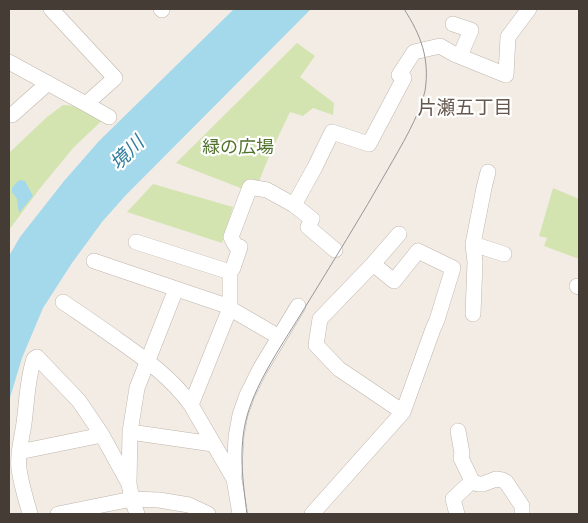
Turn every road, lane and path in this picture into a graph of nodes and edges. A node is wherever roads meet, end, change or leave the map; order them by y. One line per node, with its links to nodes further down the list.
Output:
1 (51, 9): 7 (street)
2 (529, 9): 4 (street)
3 (453, 24): 4 (street)
4 (460, 56): 11 (street)
5 (9, 62): 6 (street)
6 (48, 83): 7 (street); 8 (street)
7 (86, 104): 9 (street)
8 (12, 115)
9 (109, 117)
10 (488, 172): 14 (street)
11 (294, 205): 15 (street); 19 (street)
12 (399, 234): 18 (street)
13 (136, 242): 19 (street)
14 (474, 244): 16 (street); 24 (street)
15 (335, 250)
16 (504, 254)
17 (94, 261): 20 (street)
18 (373, 264): 28 (street); 28 (street)
19 (230, 272): 23 (street)
20 (176, 289): 23 (street); 26 (street)
21 (63, 302): 26 (street)
22 (298, 306): 25 (street)
23 (230, 308): 25 (street); 27 (street)
24 (473, 314)
25 (279, 337): 34 (street)
26 (148, 361): 27 (street); 30 (street)
27 (191, 405): 32 (street)
28 (403, 412): 43 (street)
29 (458, 431): 35 (street)
30 (130, 432): 32 (street); 36 (street)
31 (102, 435): 33 (street); 33 (street); 36 (street)
32 (213, 444): 34 (street)
33 (19, 452): 38 (street)
34 (234, 479): 42 (street)
35 (472, 481): 44 (street); 45 (street)
36 (128, 484): 37 (street)
37 (132, 499): 39 (street); 40 (street); 41 (street)
38 (30, 514)
39 (58, 514)
40 (137, 514)
41 (208, 514)
42 (240, 514)
43 (312, 514)
44 (457, 514)
45 (522, 514)

